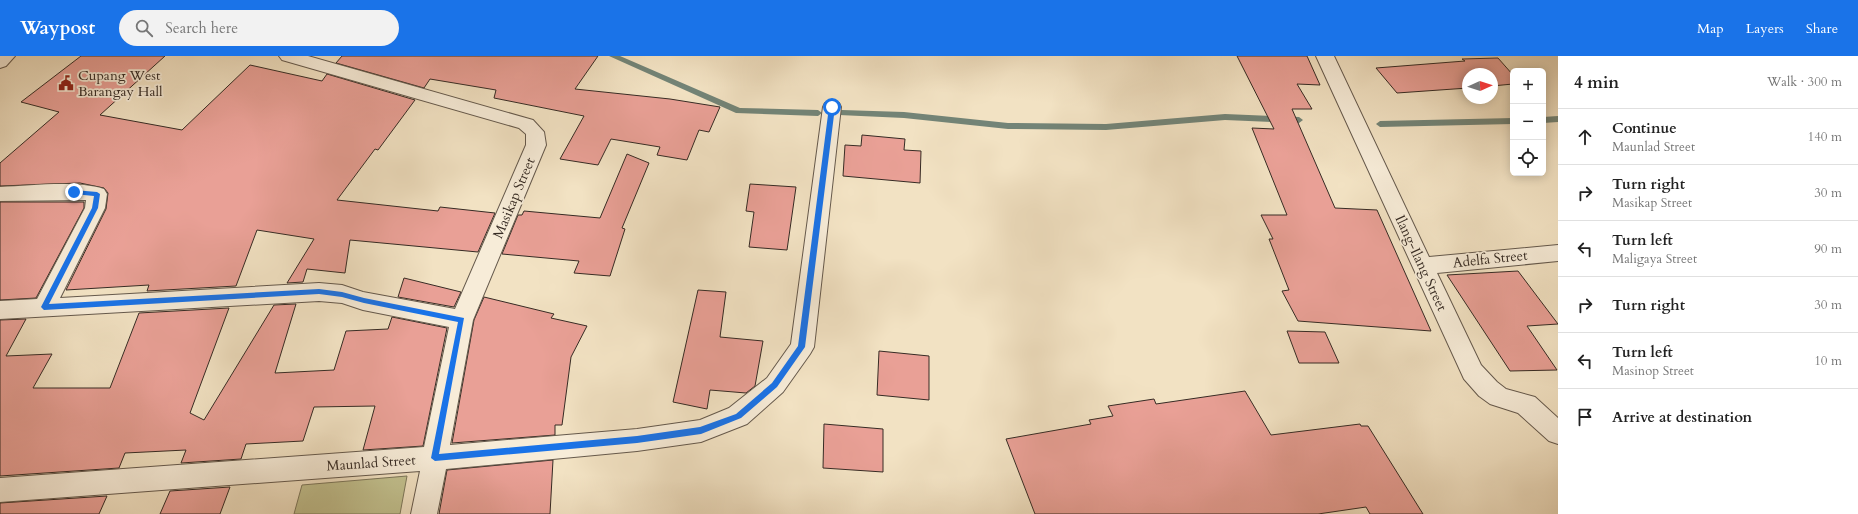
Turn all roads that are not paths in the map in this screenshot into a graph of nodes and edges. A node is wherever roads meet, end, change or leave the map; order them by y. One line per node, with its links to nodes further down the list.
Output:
1 (6, 56): 4 (street)
2 (288, 56): 11 (street, Masikap Street)
3 (1325, 56): 8 (street, Ilang-Ilang Street)
4 (0, 62)
5 (832, 107): 13 (street, Maunlad Street)
6 (0, 194): 9 (street)
7 (1558, 253): 8 (street, Adelfa Street)
8 (1423, 266): 12 (street, Ilang-Ilang Street)
9 (44, 307): 10 (street); 11 (street)
10 (0, 310)
11 (462, 320): 13 (street, Masikap Street)
12 (1558, 433)
13 (435, 458): 14 (street, Maunlad Street); 15 (street, Masikap Street)
14 (0, 490)
15 (424, 514)

